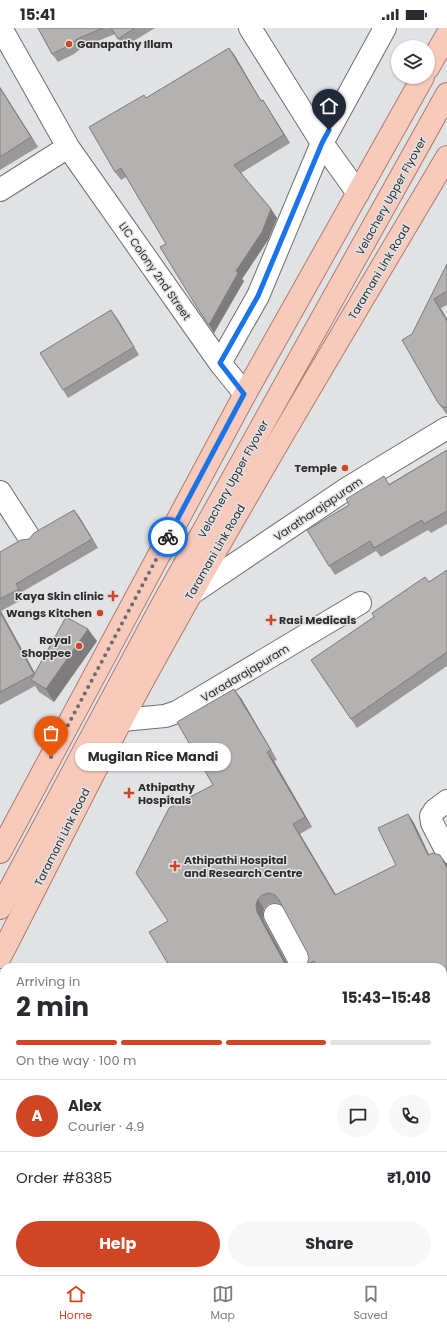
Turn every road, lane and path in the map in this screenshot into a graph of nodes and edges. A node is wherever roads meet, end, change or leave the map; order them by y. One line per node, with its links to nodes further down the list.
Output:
1 (1, 28): 9 (street, LIC Colony 2nd Street)
2 (250, 28): 8 (street)
3 (385, 28): 8 (street)
4 (447, 35): 5 (main road)
5 (435, 56)
6 (419, 84): 12 (main road)
7 (447, 94): 24 (main road, Velachery Upper Flyover)
8 (322, 143): 12 (street); 13 (street)
9 (68, 147): 11 (street); 13 (street, LIC Colony 2nd Street)
10 (447, 157): 18 (main road, Taramani Link Road)
11 (0, 190)
12 (358, 193): 14 (main road)
13 (220, 363): 14 (street, LIC Colony 2nd Street)
14 (244, 394): 22 (main road)
15 (447, 428): 18 (street, Varatharajapuram)
16 (0, 492): 17 (street)
17 (29, 537)
18 (192, 593): 20 (main road, Taramani Link Road)
19 (360, 603): 20 (street, Varadarajapuram)
20 (122, 720): 26 (main road, Taramani Link Road)
21 (447, 801): 23 (street)
22 (1, 846)
23 (447, 852)
24 (0, 908)
25 (275, 915): 27 (street)
26 (0, 957)
27 (301, 963)

